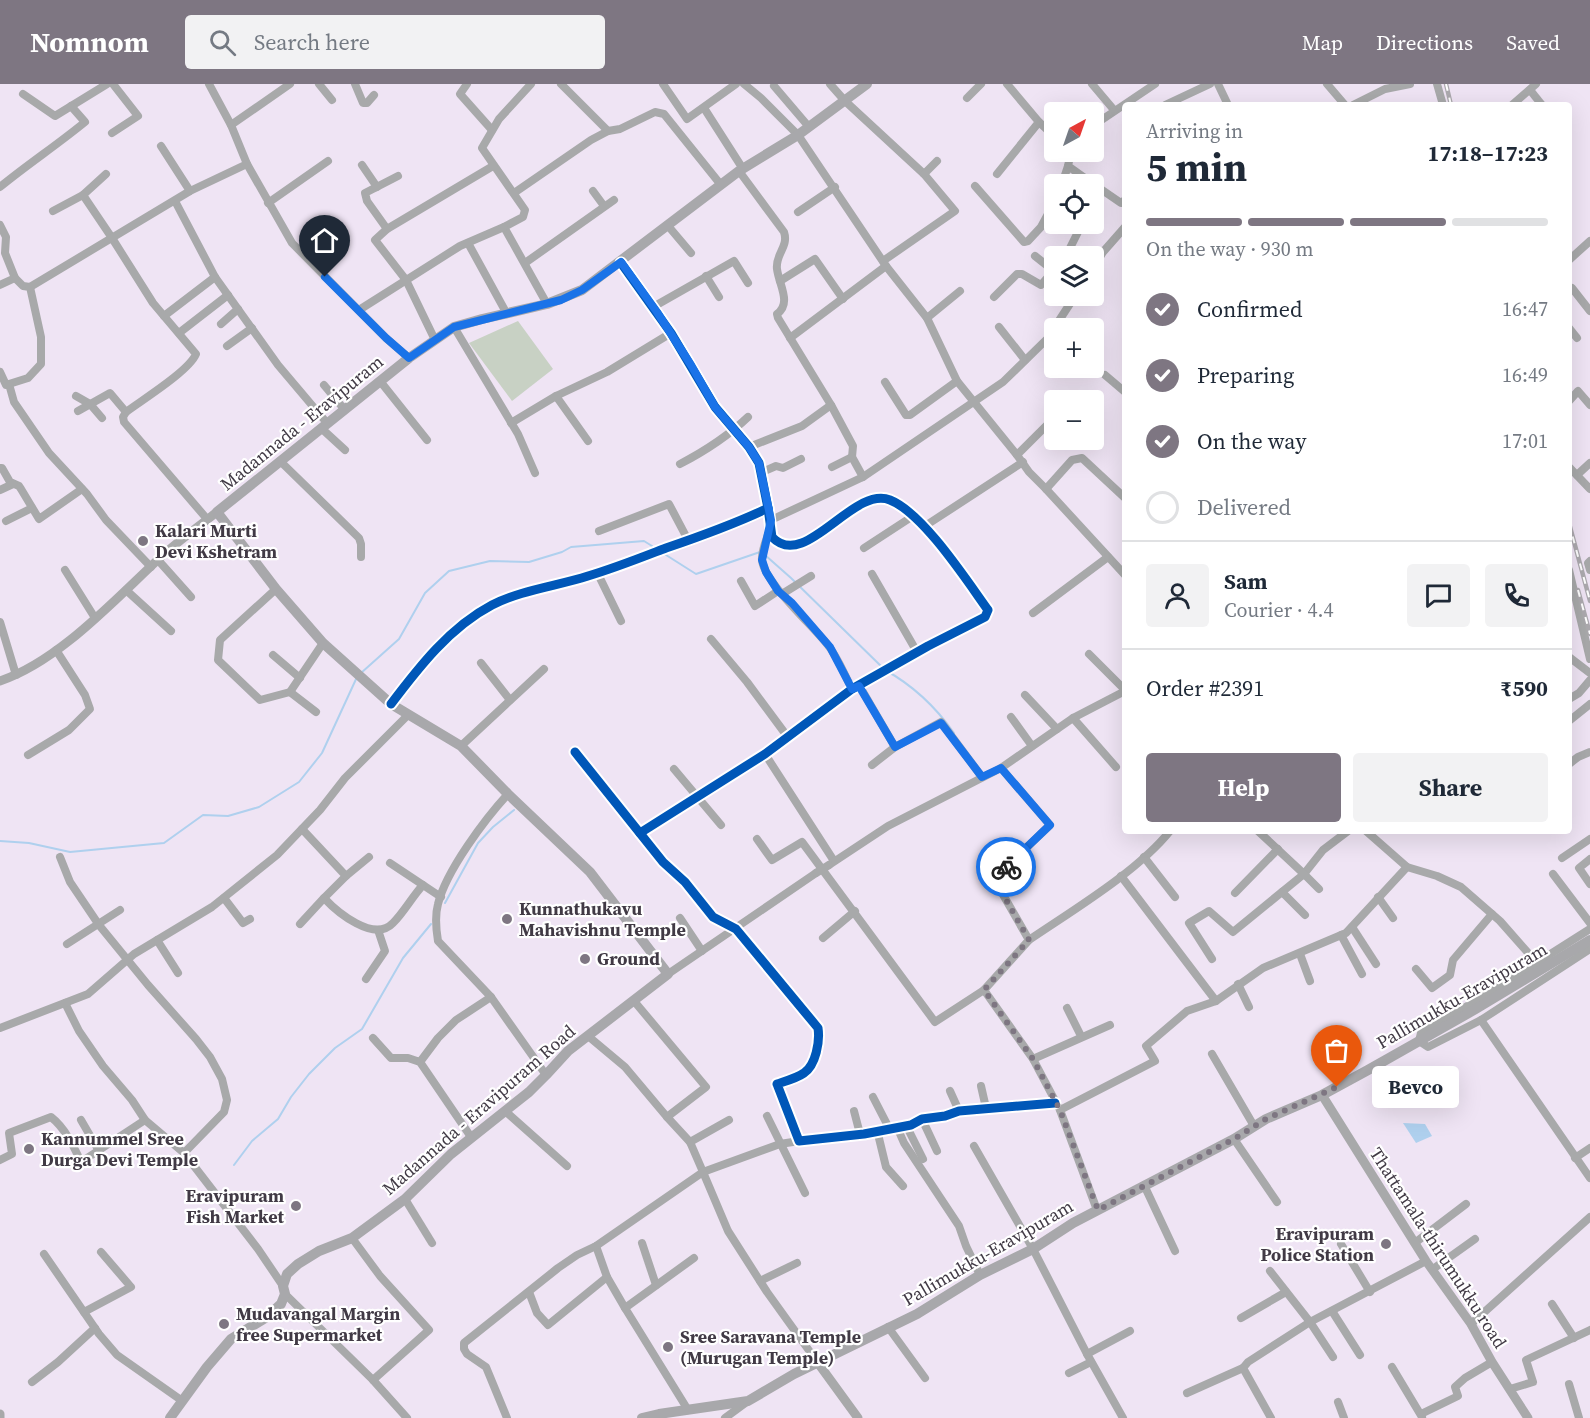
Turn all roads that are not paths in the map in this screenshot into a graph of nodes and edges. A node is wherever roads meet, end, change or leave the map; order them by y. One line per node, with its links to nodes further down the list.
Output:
1 (107, 84): 40 (street)
2 (113, 84): 50 (street)
3 (209, 84): 45 (street)
4 (290, 84): 45 (street)
5 (319, 84): 29 (street)
6 (355, 84): 27 (street)
7 (467, 84): 48 (street)
8 (531, 84): 48 (street)
9 (561, 84): 49 (street)
10 (663, 84): 41 (street)
11 (736, 84): 41 (street)
12 (744, 84): 51 (street)
13 (831, 84): 30 (street)
14 (867, 84): 30 (main road, Madannada - Eravipuram)
15 (981, 84): 28 (street)
16 (1007, 84): 44 (street)
17 (1092, 84): 42 (street)
18 (1155, 84): 31 (street)
19 (1210, 84): 32 (street)
20 (1218, 84): 33 (street)
21 (1327, 84): 34 (street)
22 (1410, 84): 35 (street)
23 (1437, 84): 36 (street)
24 (774, 86): 46 (street)
25 (1534, 86): 37 (street); 38 (street)
26 (23, 94): 40 (street)
27 (374, 95)
28 (967, 98)
29 (332, 100)
30 (845, 101): 46 (main road, Madannada - Eravipuram); 62 (street)
31 (1127, 102)
32 (1171, 102)
33 (1227, 102)
34 (1342, 102)
35 (1359, 102)
36 (1442, 102)
37 (1515, 102)
38 (1541, 102)
39 (1122, 105): 42 (street)
40 (71, 106): 69 (street)
41 (704, 108): 60 (street)
42 (1114, 110): 43 (street)
43 (1104, 118)
44 (1039, 122): 47 (street); 63 (street)
45 (231, 124): 56 (street)
46 (809, 127): 51 (main road, Madannada - Eravipuram)
47 (1044, 127)
48 (492, 130): 58 (street)
49 (608, 131): 67 (street); 75 (street)
50 (112, 134)
51 (798, 135): 60 (main road, Madannada - Eravipuram); 71 (street)
52 (161, 146): 72 (street)
53 (328, 161): 80 (street)
54 (938, 161): 62 (street)
55 (1069, 162): 59 (street)
56 (247, 164): 72 (street); 80 (street)
57 (362, 165): 70 (street)
58 (493, 166): 75 (street); 88 (street)
59 (1068, 166): 64 (street); 65 (street)
60 (741, 170): 67 (main road, Madannada - Eravipuram); 105 (street)
61 (106, 174): 76 (street)
62 (924, 174): 99 (street)
63 (997, 174)
64 (1065, 174)
65 (1078, 174)
66 (398, 176): 70 (street)
67 (721, 185): 87 (main road, Madannada - Eravipuram)
68 (975, 186): 84 (street)
69 (0, 187)
70 (376, 187): 88 (street)
71 (835, 187): 83 (street); 99 (street)
72 (190, 191): 78 (street)
73 (593, 191): 81 (street)
74 (1104, 192): 79 (street)
75 (514, 193): 86 (street)
76 (83, 195): 82 (street); 90 (street)
77 (614, 200): 81 (street)
78 (174, 201): 90 (street); 103 (street)
79 (1122, 202)
80 (268, 203): 120 (street)
81 (604, 206): 98 (street)
82 (53, 211)
83 (798, 212)
84 (1044, 221)
85 (0, 225): 102 (street)
86 (504, 227): 92 (street); 98 (street)
87 (669, 227): 94 (street); 97 (main road, Madannada - Eravipuram)
88 (387, 230): 104 (street)
89 (1122, 230): 93 (street)
90 (112, 238): 109 (street); 123 (street)
91 (1590, 241): 96 (street)
92 (468, 243): 104 (street); 122 (street)
93 (1104, 251)
94 (691, 253)
95 (1035, 256): 100 (street)
96 (1572, 257)
97 (621, 262): 116 (main road, Madannada - Eravipuram); 118 (street)
98 (525, 263): 116 (street)
99 (884, 263): 115 (street); 124 (street)
100 (1044, 263)
101 (706, 276): 107 (street); 113 (street); 118 (street)
102 (15, 278): 108 (street); 109 (street)
103 (215, 278): 112 (street); 123 (street)
104 (406, 280): 120 (street); 134 (street)
105 (780, 281): 115 (street); 132 (street)
106 (1044, 282): 114 (street)
107 (748, 283)
108 (0, 285)
109 (30, 286): 143 (street)
110 (960, 291): 124 (street)
111 (1572, 292): 121 (street)
112 (228, 295): 119 (street); 130 (street)
113 (719, 297)
114 (994, 297)
115 (843, 298): 132 (street)
116 (547, 304): 122 (main road, Madannada - Eravipuram)
117 (1068, 306): 137 (street)
118 (654, 307): 131 (street)
119 (238, 309): 125 (street); 128 (street)
120 (359, 310): 136 (street)
121 (1590, 311)
122 (507, 314): 126 (main road, Madannada - Eravipuram)
123 (165, 316): 130 (street)
124 (927, 318): 141 (street)
125 (221, 324)
126 (454, 327): 134 (main road, Madannada - Eravipuram); 158 (street)
127 (999, 327): 137 (street)
128 (252, 328): 135 (street); 159 (street)
129 (1572, 332): 133 (street)
130 (180, 333): 155 (street)
131 (671, 333): 147 (street); 161 (street)
132 (790, 338): 151 (street)
133 (1577, 338)
134 (435, 340): 136 (main road, Madannada - Eravipuram)
135 (227, 346)
136 (409, 358): 140 (main road, Madannada - Eravipuram)
137 (1025, 360): 149 (street)
138 (0, 372): 143 (street)
139 (1105, 375): 145 (street)
140 (380, 381): 153 (main road, Madannada - Eravipuram); 162 (street)
141 (957, 381): 142 (street); 149 (street)
142 (885, 382)
143 (5, 385): 181 (street)
144 (324, 385): 153 (street)
145 (1122, 389)
146 (76, 396): 150 (street)
147 (556, 396): 158 (street); 163 (street)
148 (1572, 398): 152 (street)
149 (974, 402): 166 (street); 179 (street)
150 (90, 404): 154 (street); 155 (street); 157 (street)
151 (831, 405): 164 (street); 167 (street)
152 (1590, 405)
153 (344, 409): 159 (main road, Madannada - Eravipuram)
154 (78, 411)
155 (126, 412): 190 (street)
156 (748, 417): 161 (street)
157 (102, 418)
158 (511, 423): 177 (street)
159 (324, 426): 165 (street); 169 (main road, Madannada - Eravipuram)
160 (1044, 428): 166 (street)
161 (735, 430): 164 (street); 172 (street)
162 (428, 440)
163 (588, 441)
164 (749, 447): 176 (street)
165 (345, 450)
166 (1017, 455): 170 (street)
167 (852, 458): 173 (street); 179 (street)
168 (801, 459): 176 (street)
169 (280, 461): 188 (main road, Madannada - Eravipuram); 197 (street)
170 (1023, 462): 182 (street); 193 (street)
171 (1590, 463): 178 (street)
172 (680, 464)
173 (832, 467)
174 (0, 468): 180 (street)
175 (1572, 470): 178 (street)
176 (762, 472): 187 (street)
177 (535, 473)
178 (1577, 475): 183 (street)
179 (863, 477): 192 (street)
180 (13, 484): 184 (street); 186 (street)
181 (82, 489): 186 (street); 200 (street)
182 (1046, 489): 185 (street); 198 (street)
183 (1590, 489)
184 (0, 490)
185 (1122, 495)
186 (32, 508): 191 (street)
187 (768, 508): 192 (street); 195 (street)
188 (217, 512): 190 (street); 209 (main road, Madannada - Eravipuram)
189 (914, 516): 192 (street); 193 (street); 196 (street)
190 (207, 519): 200 (street)
191 (6, 521)
192 (770, 525): 211 (street)
193 (925, 526): 223 (street)
194 (599, 531): 195 (street)
195 (688, 540): 204 (street)
196 (864, 548)
197 (361, 557)
198 (1108, 557): 203 (street); 215 (street)
199 (1590, 561): 202 (street)
200 (154, 563): 210 (street); 212 (street)
201 (65, 570): 216 (street)
202 (1590, 570)
203 (1122, 572)
204 (598, 574): 217 (street); 242 (street)
205 (872, 574): 223 (street)
206 (811, 576): 211 (street)
207 (741, 581): 211 (street)
208 (1572, 583): 213 (street)
209 (276, 589): 221 (main road, Madannada - Eravipuram); 237 (street)
210 (126, 590): 216 (street); 219 (street)
211 (780, 593): 235 (street)
212 (191, 597)
213 (1576, 600): 214 (street); 227 (street)
214 (1572, 605)
215 (1033, 613)
216 (95, 618): 222 (street)
217 (621, 621)
218 (0, 622): 231 (street)
219 (171, 631)
220 (711, 639): 250 (street)
221 (323, 643): 232 (street); 242 (main road, Madannada - Eravipuram)
222 (56, 650): 231 (street); 257 (street)
223 (917, 652): 235 (street)
224 (1089, 654): 236 (street)
225 (273, 655): 232 (street)
226 (1572, 659): 230 (street)
227 (1590, 659)
228 (481, 663): 241 (street)
229 (544, 669): 241 (street)
230 (1590, 673)
231 (16, 675): 234 (street)
232 (300, 678): 237 (street)
233 (1590, 680): 240 (street)
234 (0, 681)
235 (855, 687): 250 (street); 253 (street)
236 (1122, 687)
237 (290, 692): 244 (street)
238 (1122, 692): 247 (street)
239 (1025, 694): 249 (street)
240 (1572, 697)
241 (510, 700): 251 (street)
242 (391, 704): 245 (main road, Madannada - Eravipuram)
243 (1590, 704): 248 (street)
244 (316, 712)
245 (408, 715): 251 (main road, Madannada - Eravipuram); 267 (street)
246 (1011, 717): 252 (street)
247 (1073, 718): 249 (street); 260 (street)
248 (1572, 719)
249 (1057, 729): 252 (street)
250 (787, 736): 256 (street)
251 (461, 746): 264 (main road, Madannada - Eravipuram)
252 (1032, 746): 261 (street)
253 (895, 747): 259 (street); 263 (street)
254 (575, 752): 268 (street)
255 (1590, 752): 258 (street)
256 (765, 754): 265 (street); 282 (street)
257 (28, 755)
258 (1572, 762)
259 (872, 765)
260 (1116, 767)
261 (1001, 768): 263 (street); 315 (street)
262 (674, 769): 265 (street)
263 (982, 777): 282 (street)
264 (508, 794): 294 (street); 327 (main road, Madannada - Eravipuram)
265 (696, 796): 266 (street); 268 (street)
266 (721, 825)
267 (302, 830): 286 (street); 297 (street)
268 (640, 833): 309 (street)
269 (1167, 834): 278 (street)
270 (1265, 834): 275 (street)
271 (1344, 834): 284 (street)
272 (1368, 834): 283 (street)
273 (1590, 838): 279 (street)
274 (757, 839): 299 (street)
275 (1278, 849): 284 (street); 292 (street)
276 (60, 856): 307 (street)
277 (369, 857): 286 (street)
278 (1144, 857): 287 (street); 295 (street)
279 (1562, 858)
280 (1590, 859): 288 (street)
281 (390, 863): 289 (street)
282 (832, 863): 309 (street, bridge)
283 (1407, 867): 296 (street); 300 (street)
284 (1304, 874): 290 (street); 291 (street)
285 (1553, 874): 305 (street)
286 (346, 876): 293 (street)
287 (1121, 876): 315 (street); 335 (street)
288 (1589, 881)
289 (423, 885): 294 (street); 311 (street)
290 (1319, 889)
291 (1282, 892): 301 (street); 322 (street)
292 (1235, 893)
293 (324, 897): 306 (street); 311 (street)
294 (441, 897): 333 (street)
295 (1175, 897)
296 (1378, 897): 303 (street); 308 (street)
297 (224, 898): 304 (street); 314 (street)
298 (120, 910): 307 (street)
299 (855, 911): 313 (street); 332 (street)
300 (1491, 914): 324 (street); 325 (street)
301 (1305, 915)
302 (680, 918): 319 (street)
303 (1393, 918)
304 (250, 919)
305 (1590, 923)
306 (300, 924)
307 (99, 925): 317 (street); 321 (street)
308 (1353, 927): 312 (street); 323 (street)
309 (736, 929): 319 (street); 371 (street)
310 (1590, 929): 324 (street)
311 (378, 930): 329 (street)
312 (1341, 935): 320 (street); 328 (street)
313 (823, 938)
314 (157, 940): 321 (street); 326 (street)
315 (1029, 940): 332 (street)
316 (1590, 940): 324 (main road, Pallimukku-Eravipuram)
317 (67, 944)
318 (1590, 950): 339 (street)
319 (702, 951): 327 (street)
320 (1300, 954): 330 (street); 331 (street)
321 (128, 959): 336 (street); 378 (street)
322 (1212, 960)
323 (1376, 964)
324 (1539, 966): 345 (main road, Pallimukku-Eravipuram)
325 (1416, 969)
326 (178, 973)
327 (668, 974): 334 (main road, Madannada - Eravipuram Road)
328 (1362, 974)
329 (366, 979)
330 (1310, 981)
331 (1238, 984): 335 (street); 337 (street)
332 (984, 990): 347 (street)
333 (491, 997): 348 (street); 349 (street)
334 (634, 1000): 342 (main road, Madannada - Eravipuram Road); 360 (street)
335 (1216, 1001): 354 (street)
336 (65, 1003): 341 (street); 363 (street)
337 (1249, 1007)
338 (1067, 1008): 343 (street)
339 (1481, 1020): 345 (street); 380 (street)
340 (1110, 1025): 343 (street)
341 (0, 1028)
342 (588, 1035): 349 (main road, Madannada - Eravipuram Road); 360 (street)
343 (1081, 1036): 347 (street)
344 (374, 1038): 348 (street)
345 (1419, 1041): 352 (main road, Pallimukku-Eravipuram)
346 (1212, 1054): 365 (street)
347 (1033, 1059): 354 (street)
348 (420, 1062): 369 (street)
349 (546, 1076): 356 (main road, Madannada - Eravipuram Road)
350 (981, 1086): 355 (street)
351 (950, 1091): 358 (street)
352 (1322, 1095): 365 (main road, Pallimukku-Eravipuram); 395 (street, Thattamala-thirumukku road)
353 (873, 1097): 366 (street)
354 (1057, 1106): 355 (street); 391 (street)
355 (986, 1108): 358 (street)
356 (505, 1111): 369 (main road, Madannada - Eravipuram Road); 382 (street)
357 (854, 1111): 368 (street)
358 (959, 1111): 361 (street)
359 (766, 1116): 373 (street)
360 (667, 1117): 372 (street)
361 (922, 1119): 366 (street); 376 (street)
362 (81, 1120): 377 (street)
363 (145, 1120): 377 (street); 378 (street)
364 (729, 1120): 372 (street)
365 (1254, 1126): 370 (main road, Pallimukku-Eravipuram)
366 (897, 1127): 367 (street); 379 (street); 409 (street)
367 (877, 1130): 368 (street); 386 (street)
368 (860, 1134): 371 (street)
369 (471, 1137): 388 (main road, Madannada - Eravipuram Road)
370 (1234, 1139): 385 (main road, Pallimukku-Eravipuram); 389 (street)
371 (799, 1141): 373 (street)
372 (690, 1142): 383 (street)
373 (780, 1144): 383 (street); 387 (street)
374 (974, 1146): 400 (street)
375 (1590, 1148): 380 (street)
376 (937, 1151)
377 (99, 1152): 381 (street)
378 (184, 1153): 413 (street)
379 (923, 1158)
380 (1575, 1158): 384 (street)
381 (0, 1160)
382 (567, 1166)
383 (703, 1172): 399 (street); 411 (street)
384 (1590, 1178)
385 (1144, 1185): 391 (main road, Pallimukku-Eravipuram); 401 (street)
386 (903, 1186)
387 (805, 1193)
388 (405, 1199): 393 (main road, Madannada - Eravipuram Road); 396 (street)
389 (1277, 1202)
390 (1466, 1204): 395 (street)
391 (1098, 1210): 400 (main road, Pallimukku-Eravipuram)
392 (1590, 1218): 423 (street)
393 (352, 1238): 413 (main road, Madannada - Eravipuram Road); 439 (street)
394 (1475, 1239): 407 (street)
395 (1416, 1242): 405 (street, Thattamala-thirumukku road)
396 (432, 1243)
397 (642, 1243): 412 (street)
398 (1341, 1244): 416 (street)
399 (596, 1246): 410 (street); 414 (street)
400 (1033, 1249): 409 (main road, Pallimukku-Eravipuram); 429 (street)
401 (1175, 1251)
402 (100, 1252): 420 (street)
403 (44, 1254): 420 (street)
404 (694, 1258): 412 (street)
405 (1426, 1261): 407 (street, Thattamala-thirumukku road); 416 (street)
406 (797, 1263): 411 (street)
407 (1433, 1269): 423 (street, Thattamala-thirumukku road)
408 (1270, 1271): 415 (street)
409 (980, 1275): 424 (main road, Pallimukku-Eravipuram)
410 (607, 1277): 414 (street); 418 (street)
411 (760, 1281): 434 (street)
412 (656, 1285): 418 (street)
413 (284, 1290): 439 (street); 444 (main road, Madannada - Eravipuram Road)
414 (529, 1292): 453 (street)
415 (1286, 1292): 421 (street); 422 (street)
416 (1370, 1292): 419 (street)
417 (1552, 1304): 428 (street)
418 (625, 1308): 447 (street)
419 (1332, 1311): 422 (street); 430 (street)
420 (84, 1312): 425 (street)
421 (1241, 1318)
422 (1310, 1322): 431 (street); 436 (street)
423 (1471, 1324): 433 (street, Thattamala-thirumukku road)
424 (888, 1327): 434 (main road, Pallimukku-Eravipuram); 438 (street)
425 (95, 1328): 440 (street); 444 (street)
426 (1590, 1330): 428 (street)
427 (1130, 1332): 429 (street)
428 (1574, 1338): 442 (street)
429 (1087, 1354): 432 (street)
430 (1360, 1355)
431 (1333, 1357)
432 (1091, 1362): 437 (street); 457 (street)
433 (1492, 1362): 442 (street, Thattamala-thirumukku road); 449 (street)
434 (818, 1363): 445 (main road, Pallimukku-Eravipuram); 456 (street)
435 (1392, 1367): 449 (street)
436 (1243, 1368): 443 (street); 458 (street)
437 (1069, 1373)
438 (925, 1378)
439 (373, 1380): 452 (street)
440 (32, 1382)
441 (1569, 1384): 461 (street)
442 (1510, 1389): 460 (street, Thattamala-thirumukku road)
443 (1187, 1393)
444 (181, 1400): 451 (main road, Madannada - Eravipuram Road)
445 (748, 1401): 447 (main road, Pallimukku-Eravipuram); 455 (street)
446 (1338, 1402): 459 (street)
447 (688, 1410): 454 (main road, Pallimukku-Eravipuram)
448 (0, 1413): 450 (street)
449 (1422, 1416)
450 (0, 1418)
451 (170, 1418)
452 (407, 1418)
453 (507, 1418)
454 (642, 1418)
455 (725, 1418)
456 (858, 1418)
457 (1123, 1418)
458 (1270, 1418)
459 (1344, 1418)
460 (1528, 1418)
461 (1579, 1418)

